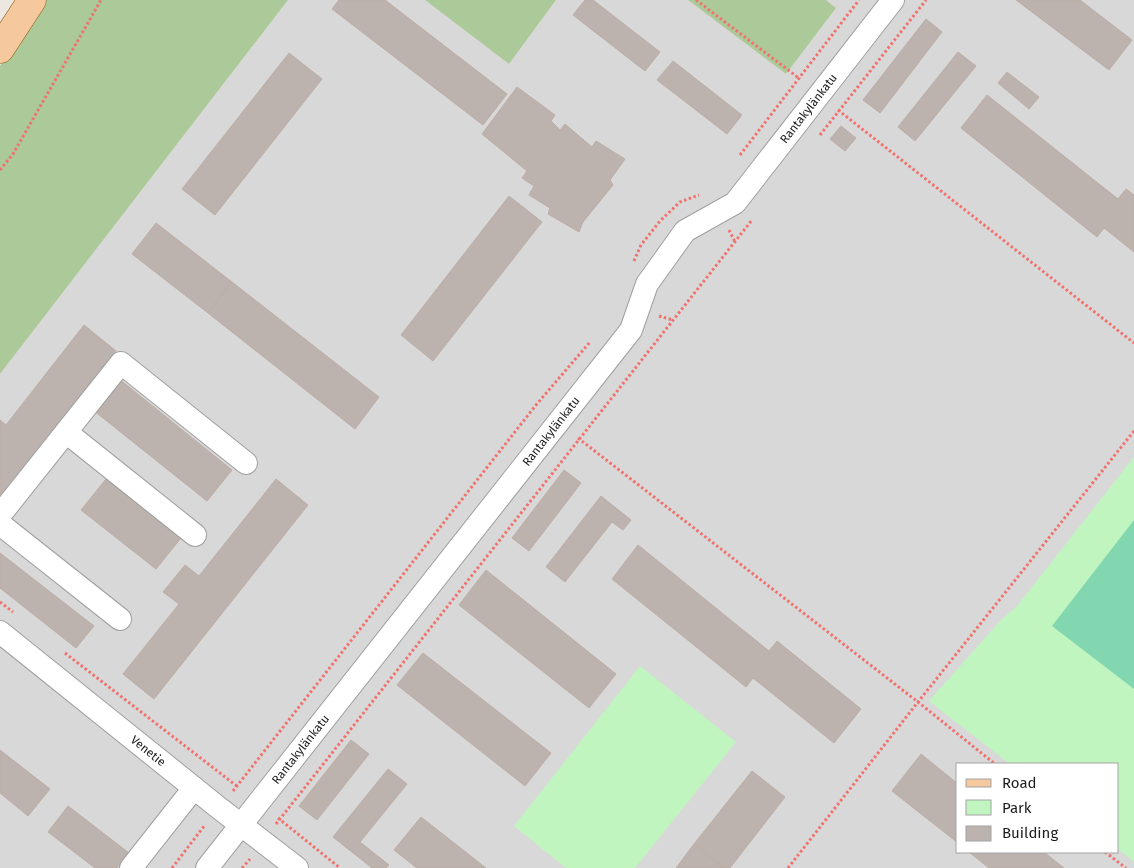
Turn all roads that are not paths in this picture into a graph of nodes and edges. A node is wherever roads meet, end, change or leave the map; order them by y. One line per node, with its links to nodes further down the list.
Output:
1 (32, 0): 3 (main road)
2 (893, 0): 12 (street, Rantakylänkatu)
3 (0, 49)
4 (66, 432): 5 (street); 6 (street); 8 (street)
5 (246, 463)
6 (0, 515)
7 (0, 524): 9 (street)
8 (195, 535)
9 (120, 619)
10 (0, 632): 11 (street, Venetie)
11 (194, 788): 12 (street, Venetie); 13 (street)
12 (241, 825): 14 (street, Rantakylänkatu); 15 (street, Venetie)
13 (131, 868)
14 (207, 868)
15 (297, 868)

